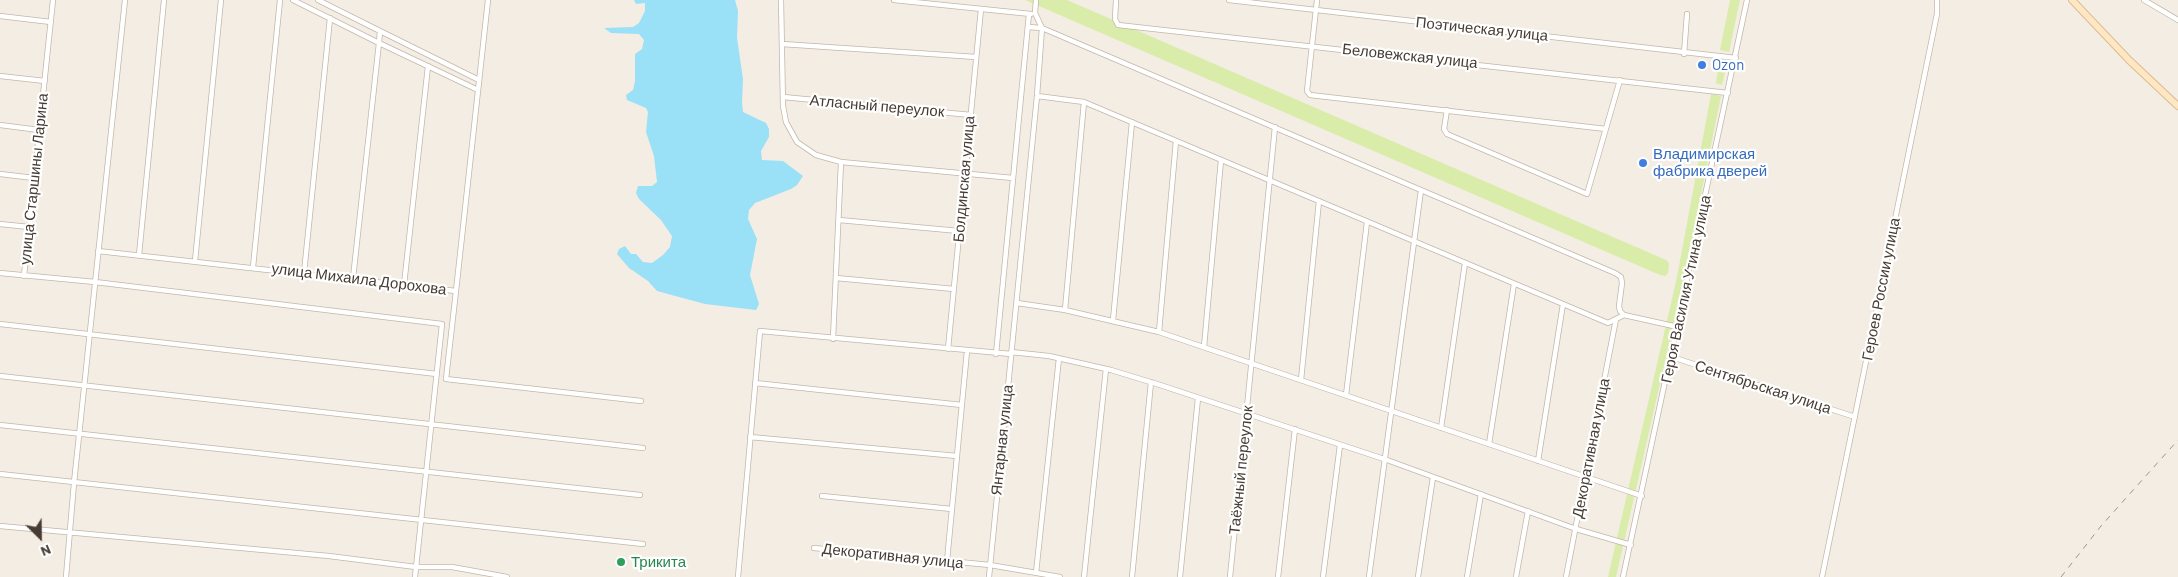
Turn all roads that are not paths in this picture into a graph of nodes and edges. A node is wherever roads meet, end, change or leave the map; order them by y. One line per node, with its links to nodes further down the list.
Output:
1 (53, 0): 28 (street, улица Старшины Ларина)
2 (124, 0): 72 (street)
3 (164, 0): 73 (street)
4 (222, 0): 74 (street)
5 (280, 0): 76 (street)
6 (294, 0): 26 (street)
7 (318, 0): 31 (street)
8 (488, 0): 40 (street)
9 (781, 0): 33 (street)
10 (894, 0): 19 (street)
11 (1036, 0): 22 (street)
12 (1116, 0): 34 (street, Беловежская улица)
13 (1229, 0): 21 (street, Поэтическая улица)
14 (1317, 0): 21 (street)
15 (1747, 0): 37 (street, Героя Василия Утина улица)
16 (1937, 0): 119 (street, Героев России улица)
17 (2072, 0): 48 (street)
18 (2144, 0): 27 (street)
19 (921, 1): 20 (street)
20 (981, 9): 23 (street); 36 (street, Болдинская улица)
21 (1316, 10): 34 (street); 35 (street, Поэтическая улица)
22 (1035, 13): 23 (street); 30 (street)
23 (1029, 14): 29 (street)
24 (1687, 14): 35 (street)
25 (0, 16): 28 (street)
26 (330, 18): 32 (street); 78 (street)
27 (2178, 20)
28 (51, 22): 42 (street, улица Старшины Ларина)
29 (1028, 27): 30 (street); 62 (street)
30 (1042, 28): 45 (street, Янтарная улица); 53 (street)
31 (380, 31): 32 (street); 40 (street)
32 (379, 42): 38 (street); 80 (street)
33 (782, 44): 36 (street); 46 (street)
34 (1312, 46): 41 (street, Беловежская улица); 49 (street)
35 (1684, 54): 37 (street, Поэтическая улица)
36 (976, 57): 50 (street, Болдинская улица)
37 (1736, 58): 44 (street, Героя Василия Утина улица)
38 (428, 66): 43 (street); 84 (street)
39 (0, 76): 42 (street, улица Старшины Ларина)
40 (479, 80): 43 (street)
41 (1620, 80): 44 (street, Беловежская улица); 54 (street)
42 (44, 81): 55 (street, улица Старшины Ларина)
43 (478, 90): 86 (street)
44 (1728, 93): 94 (street, Героя Василия Утина улица)
45 (1036, 96): 47 (street); 87 (street, Янтарная улица)
46 (783, 97): 50 (street, Атласный переулок); 58 (street)
47 (1084, 102): 51 (street); 89 (street)
48 (2178, 106)
49 (1447, 110): 54 (street); 54 (street)
50 (971, 115): 60 (street, Болдинская улица)
51 (1132, 122): 56 (street); 91 (street)
52 (0, 125): 55 (street)
53 (1275, 127): 63 (street, Таёжный переулок); 64 (street)
54 (1606, 128)
55 (40, 130): 61 (street, улица Старшины Ларина)
56 (1176, 141): 57 (street); 95 (street)
57 (1221, 160): 63 (street); 98 (street)
58 (841, 162): 60 (street); 66 (street)
59 (0, 174): 61 (street)
60 (965, 174): 62 (street); 70 (street, Болдинская улица)
61 (34, 178): 69 (street, улица Старшины Ларина)
62 (1013, 178): 102 (street)
63 (1270, 180): 65 (street); 105 (street, Таёжный переулок)
64 (1421, 190): 71 (street); 90 (street)
65 (1319, 201): 67 (street); 109 (street)
66 (839, 220): 70 (street); 81 (street)
67 (1368, 222): 71 (street); 113 (street)
68 (0, 224): 69 (street)
69 (29, 227): 79 (street, улица Старшины Ларина)
70 (960, 231): 85 (street, Болдинская улица)
71 (1414, 242): 75 (street); 117 (street)
72 (98, 250): 73 (street, улица Михаила Дорохова); 82 (street)
73 (139, 255): 74 (street, улица Михаила Дорохова)
74 (195, 261): 76 (street, улица Михаила Дорохова)
75 (1465, 263): 83 (street); 122 (street)
76 (253, 267): 78 (street, улица Михаила Дорохова)
77 (0, 273): 79 (street)
78 (304, 273): 80 (street, улица Михаила Дорохова)
79 (24, 276): 82 (street)
80 (354, 278): 84 (street, улица Михаила Дорохова)
81 (836, 278): 85 (street); 97 (street)
82 (95, 282): 96 (street); 107 (street)
83 (1514, 284): 88 (street); 126 (street)
84 (404, 285): 86 (street, улица Михаила Дорохова)
85 (954, 289): 99 (street, Болдинская улица)
86 (456, 291): 115 (street, улица Михаила Дорохова)
87 (1018, 303): 89 (street); 101 (street, Янтарная улица)
88 (1563, 304): 92 (street); 131 (street)
89 (1065, 310): 91 (street)
90 (1624, 315): 92 (street); 94 (street)
91 (1113, 320): 95 (street)
92 (1616, 320): 135 (street, Декоративная улица)
93 (0, 324): 96 (street)
94 (1678, 327): 103 (street, Героя Василия Утина улица)
95 (1159, 332): 98 (street)
96 (89, 333): 107 (street); 112 (street)
97 (834, 339): 99 (street); 111 (street)
98 (1204, 347): 105 (street)
99 (948, 349): 100 (street)
100 (967, 351): 102 (street); 116 (street)
101 (1011, 353): 102 (street); 104 (street); 151 (street, Янтарная улица)
102 (996, 354)
103 (1672, 357): 119 (street, Сентябрьская улица); 140 (street, Героя Василия Утина улица)
104 (1059, 358): 106 (street); 153 (street)
105 (1252, 363): 109 (street); 118 (street, Таёжный переулок)
106 (1106, 369): 110 (street); 160 (street)
107 (437, 374): 120 (street)
108 (0, 376): 112 (street)
109 (1301, 380): 113 (street)
110 (1151, 382): 114 (street); 161 (street)
111 (755, 383): 116 (street); 125 (street)
112 (84, 386): 120 (street); 124 (street)
113 (1346, 395): 117 (street)
114 (1198, 398): 118 (street); 162 (street)
115 (641, 401)
116 (962, 405): 129 (street)
117 (1393, 411): 122 (street); 130 (street)
118 (1247, 414): 123 (street); 163 (street, Таёжный переулок)
119 (1855, 417): 172 (street, Героев России улица)
120 (431, 424): 128 (street); 132 (street)
121 (0, 425): 124 (street)
122 (1441, 428): 126 (street)
123 (1295, 429): 127 (street); 164 (street)
124 (79, 434): 132 (street); 136 (street)
125 (750, 437): 129 (street); 157 (street)
126 (1489, 444): 131 (street)
127 (1340, 445): 130 (street); 165 (street)
128 (643, 448)
129 (957, 456): 141 (street)
130 (1386, 460): 134 (street); 166 (street)
131 (1538, 461): 135 (street)
132 (426, 472): 138 (street); 143 (street)
133 (0, 474): 136 (street)
134 (1433, 477): 137 (street); 167 (street)
135 (1586, 477): 140 (street); 145 (street, Декоративная улица)
136 (74, 483): 143 (street); 146 (street)
137 (1481, 494): 142 (street); 168 (street)
138 (640, 496)
139 (822, 496): 141 (street)
140 (1642, 496): 148 (street, Героя Василия Утина улица)
141 (952, 509): 150 (street)
142 (1528, 511): 145 (street); 169 (street)
143 (421, 520): 147 (street); 152 (street)
144 (0, 526): 146 (street)
145 (1576, 529): 148 (street); 170 (street, Декоративная улица)
146 (69, 533): 152 (street); 154 (street)
147 (643, 544)
148 (1631, 545): 171 (street, Героя Василия Утина улица)
149 (814, 548): 150 (street, Декоративная улица)
150 (947, 561): 151 (street, Декоративная улица)
151 (990, 565): 153 (street, Декоративная улица); 158 (street, Янтарная улица)
152 (416, 567): 155 (street); 156 (street)
153 (1036, 573): 159 (street, Декоративная улица)
154 (66, 577)
155 (415, 577)
156 (507, 577)
157 (738, 577)
158 (989, 577)
159 (1060, 577)
160 (1084, 577)
161 (1132, 577)
162 (1180, 577)
163 (1230, 577)
164 (1278, 577)
165 (1323, 577)
166 (1369, 577)
167 (1418, 577)
168 (1467, 577)
169 (1516, 577)
170 (1566, 577)
171 (1623, 577)
172 (1822, 577)

